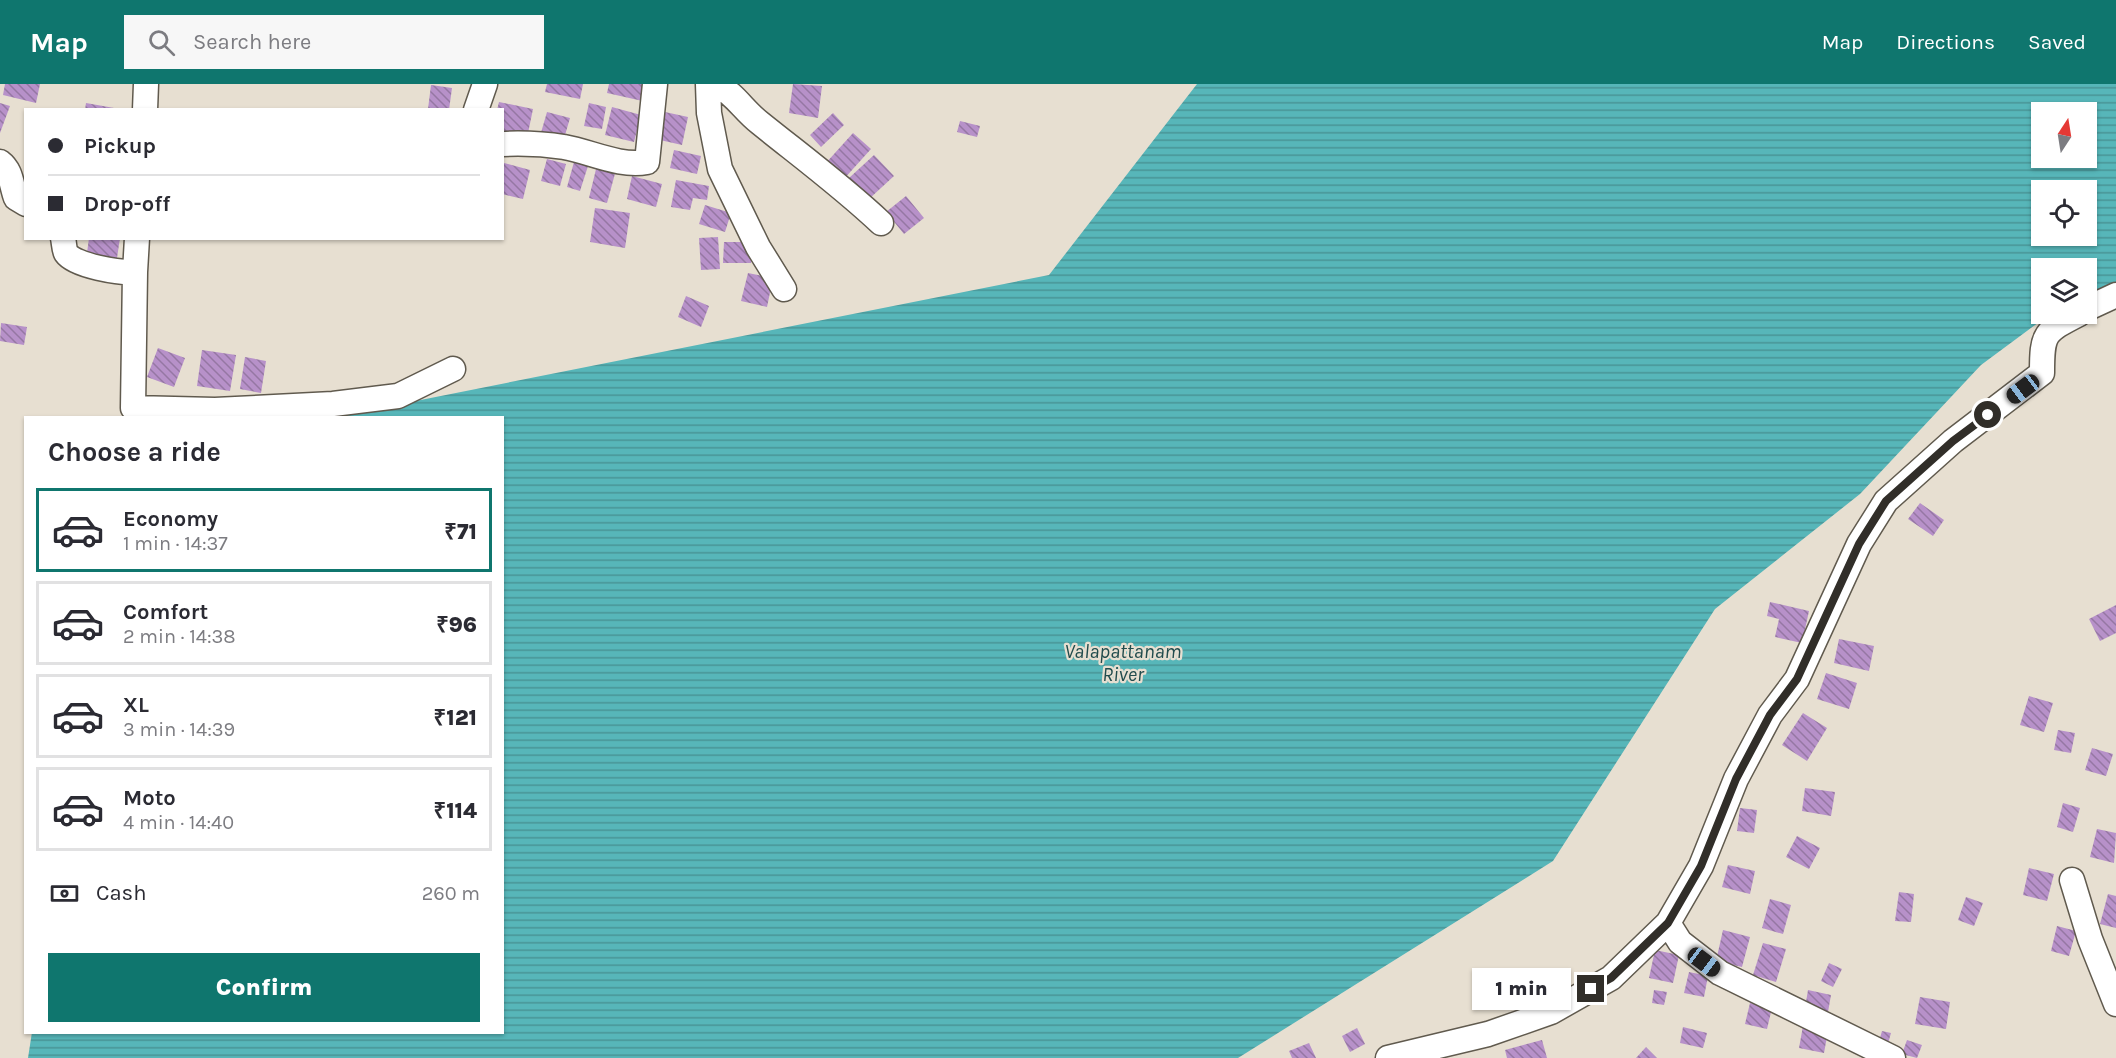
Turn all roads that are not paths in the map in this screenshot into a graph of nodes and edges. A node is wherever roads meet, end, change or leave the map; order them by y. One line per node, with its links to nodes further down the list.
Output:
1 (146, 84): 6 (street)
2 (485, 84): 7 (street)
3 (655, 84): 8 (street)
4 (708, 84): 15 (street)
5 (716, 84): 11 (street)
6 (145, 108)
7 (477, 108)
8 (504, 144)
9 (0, 162): 10 (street)
10 (24, 203)
11 (881, 223)
12 (63, 240): 14 (street)
13 (137, 240): 14 (street)
14 (135, 272): 20 (street)
15 (784, 290)
16 (2116, 294): 17 (street)
17 (2097, 304)
18 (2060, 324): 22 (street)
19 (453, 369): 20 (street)
20 (133, 413)
21 (2072, 880): 23 (street)
22 (1668, 923): 24 (street); 25 (street)
23 (2116, 1004)
24 (1396, 1057)
25 (1893, 1058)

